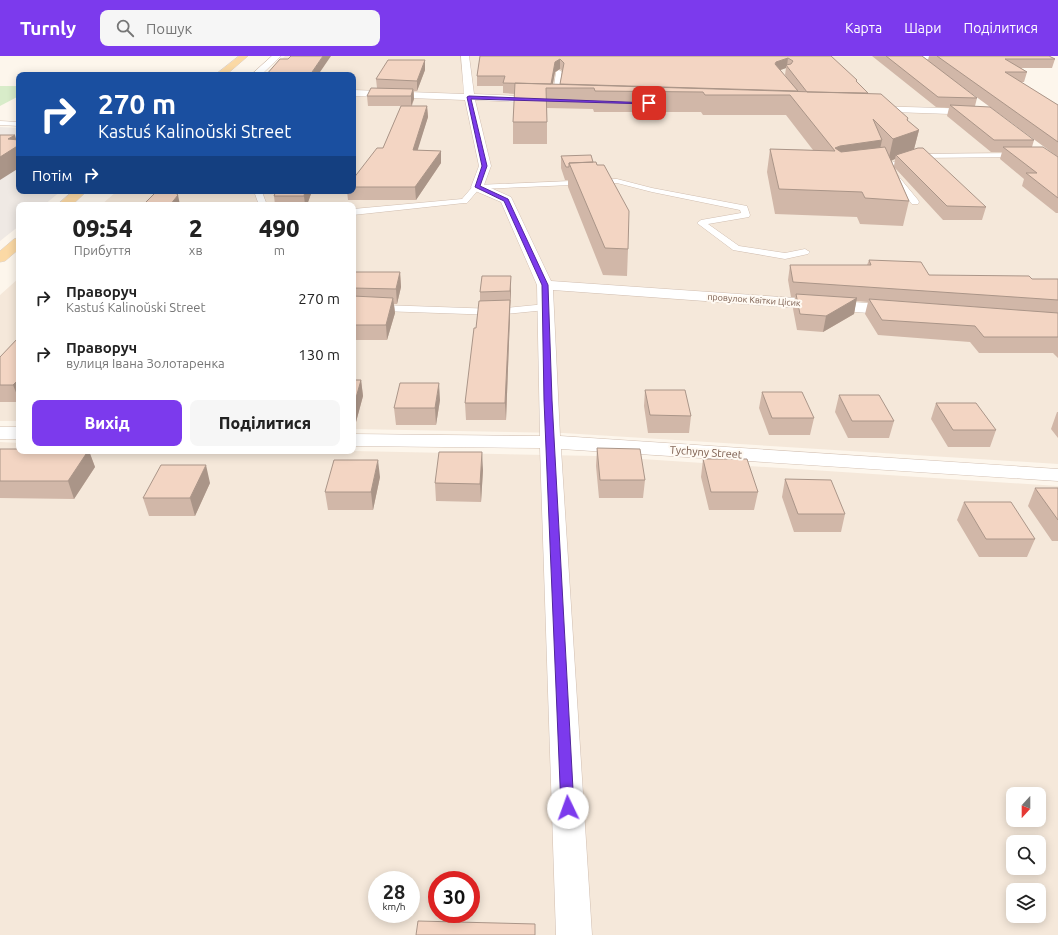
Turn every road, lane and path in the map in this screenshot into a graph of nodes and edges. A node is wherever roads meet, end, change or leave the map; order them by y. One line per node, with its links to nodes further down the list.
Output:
1 (244, 56): 7 (main road)
2 (277, 56): 8 (street)
3 (465, 56): 11 (street)
4 (914, 56): 5 (street); 6 (street)
5 (970, 58)
6 (927, 66)
7 (224, 72)
8 (259, 72)
9 (559, 72): 12 (lane)
10 (356, 93): 11 (street)
11 (469, 97): 12 (street); 22 (street)
12 (559, 100)
13 (976, 103): 14 (street)
14 (861, 109)
15 (0, 123): 16 (lane)
16 (9, 124): 17 (lane); 18 (lane)
17 (16, 124)
18 (0, 129)
19 (1029, 155): 20 (lane)
20 (885, 166): 21 (lane); 27 (lane)
21 (863, 169)
22 (477, 187): 28 (lane); 30 (lane); 32 (street)
23 (77, 194): 25 (main road)
24 (259, 194): 26 (lane)
25 (68, 202)
26 (262, 202)
27 (915, 202)
28 (356, 212)
29 (16, 245): 31 (main road)
30 (805, 252)
31 (0, 258)
32 (545, 285): 34 (street); 35 (street, провулок Квітки Цісик)
33 (356, 307): 34 (lane)
34 (546, 307): 39 (street)
35 (908, 311)
36 (0, 433): 37 (street)
37 (16, 434)
38 (356, 440): 39 (street, Tychyny Street)
39 (551, 442): 40 (street, Tychyny Street); 41 (street)
40 (1058, 475)
41 (574, 935)

